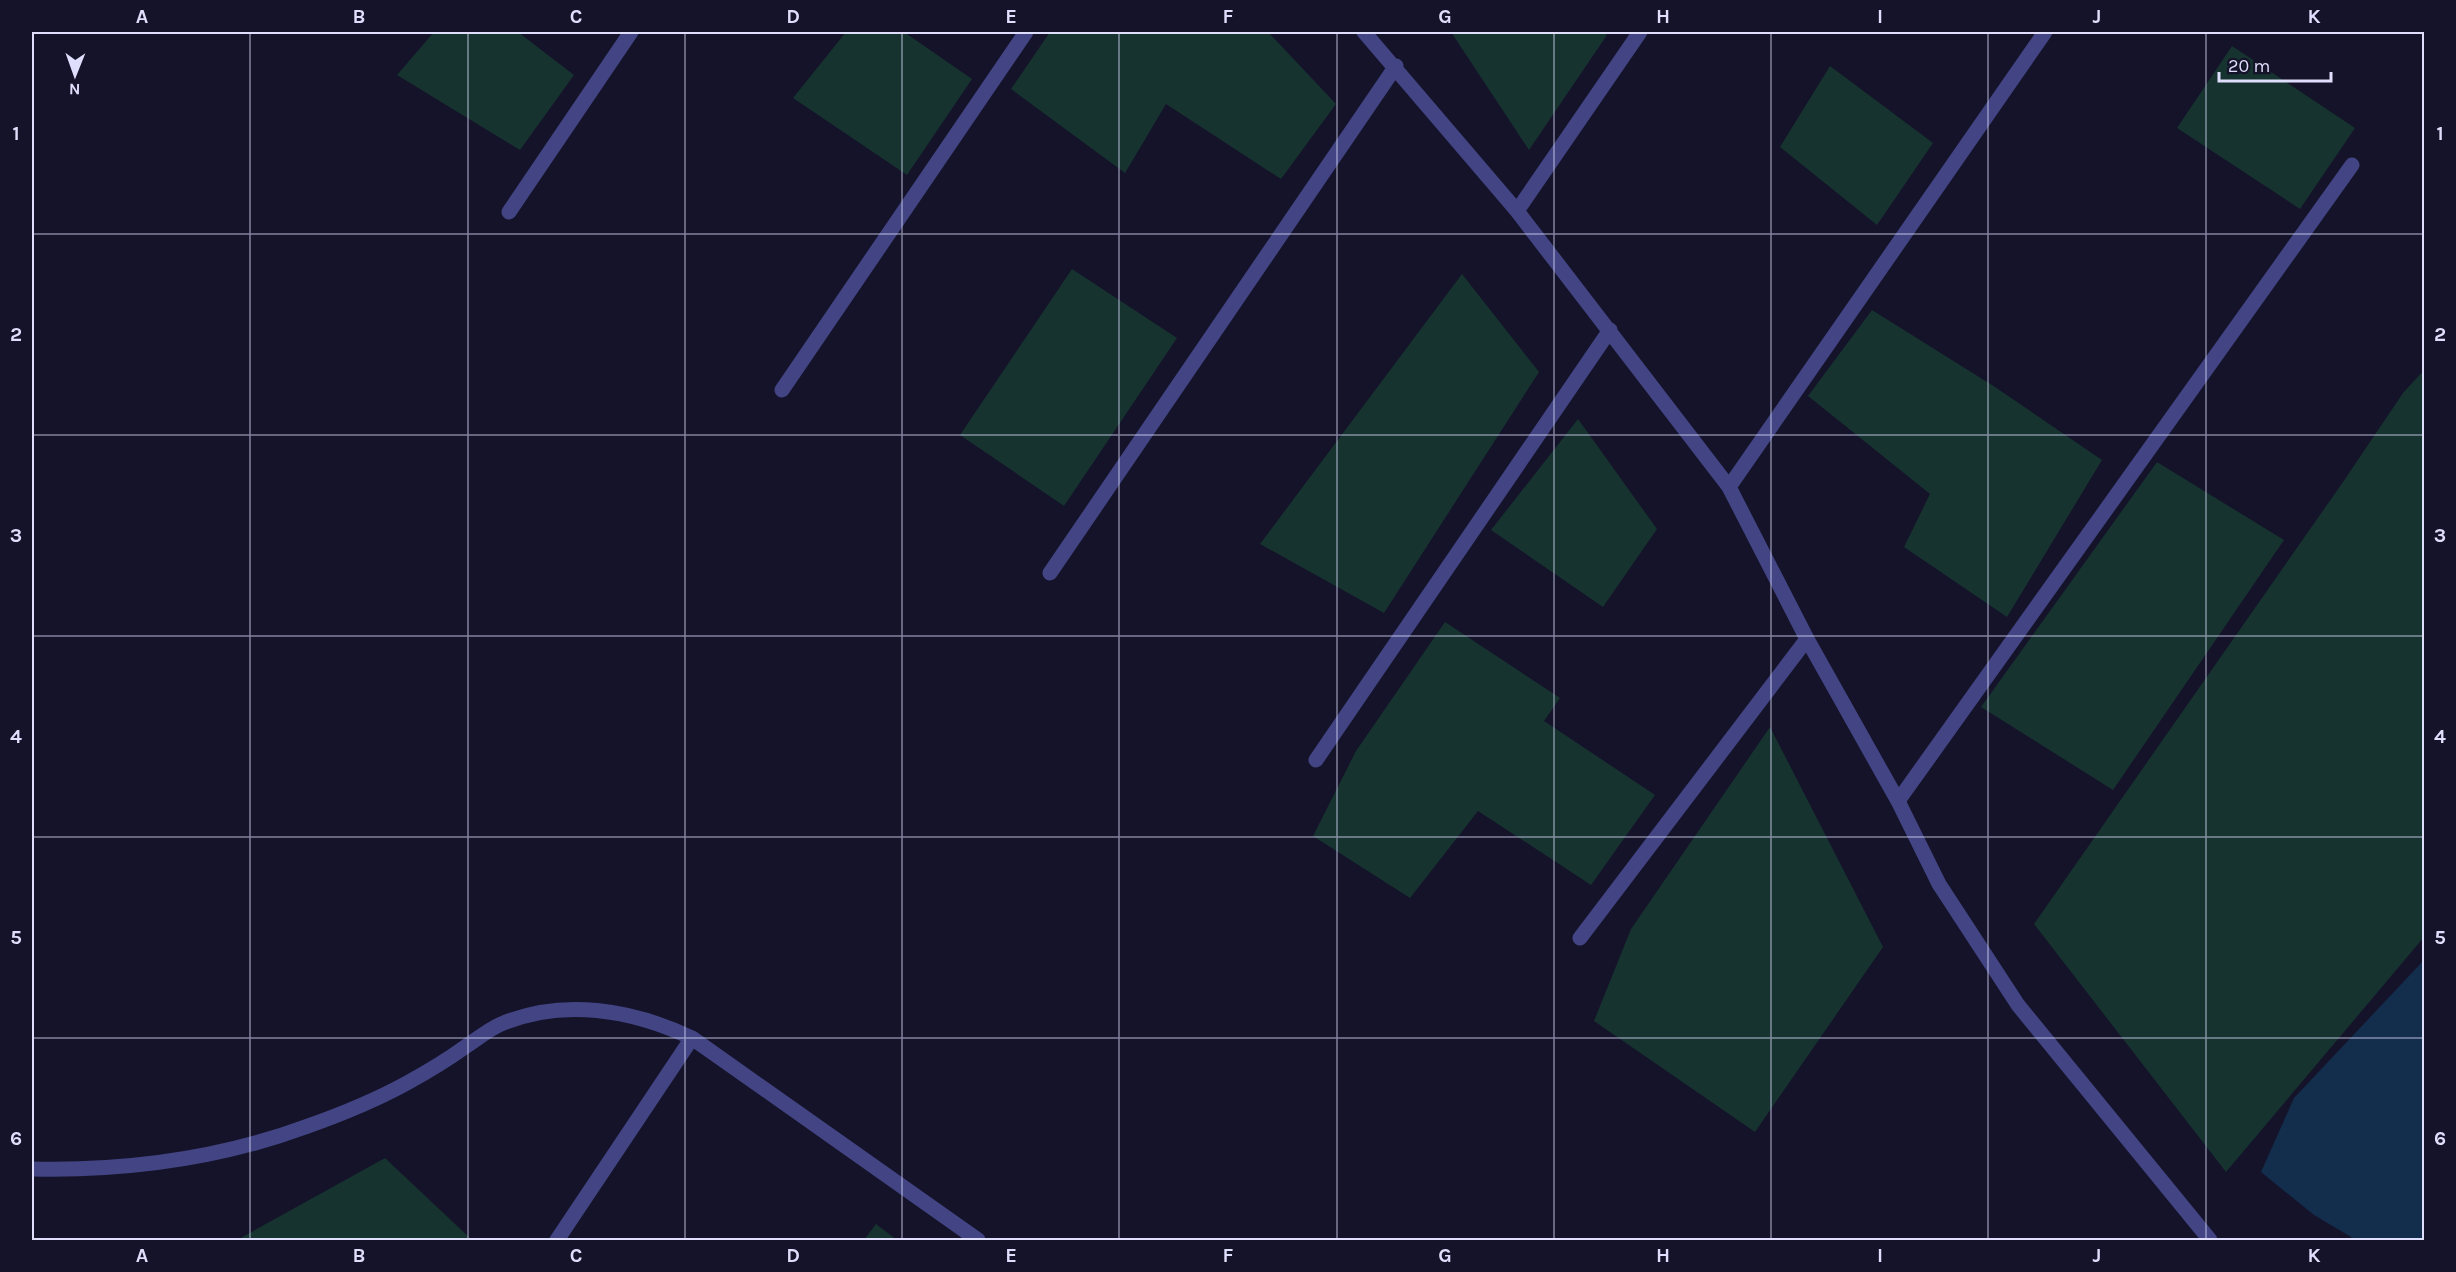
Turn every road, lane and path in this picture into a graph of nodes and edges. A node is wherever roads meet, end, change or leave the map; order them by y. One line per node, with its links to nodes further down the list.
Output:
1 (631, 32): 9 (street)
2 (1026, 32): 11 (street)
3 (1364, 32): 6 (street)
4 (1640, 32): 8 (street)
5 (2045, 32): 12 (street)
6 (1396, 66): 8 (street); 13 (street)
7 (2352, 165): 16 (street)
8 (1517, 211): 10 (street)
9 (509, 212)
10 (1610, 330): 12 (street); 15 (street)
11 (782, 390)
12 (1729, 487): 14 (street)
13 (1050, 573)
14 (1807, 639): 16 (street); 17 (street)
15 (1316, 760)
16 (1898, 801): 22 (street)
17 (1580, 938)
18 (692, 1038): 19 (street); 20 (street); 21 (street)
19 (32, 1169)
20 (557, 1240)
21 (978, 1240)
22 (2210, 1240)

